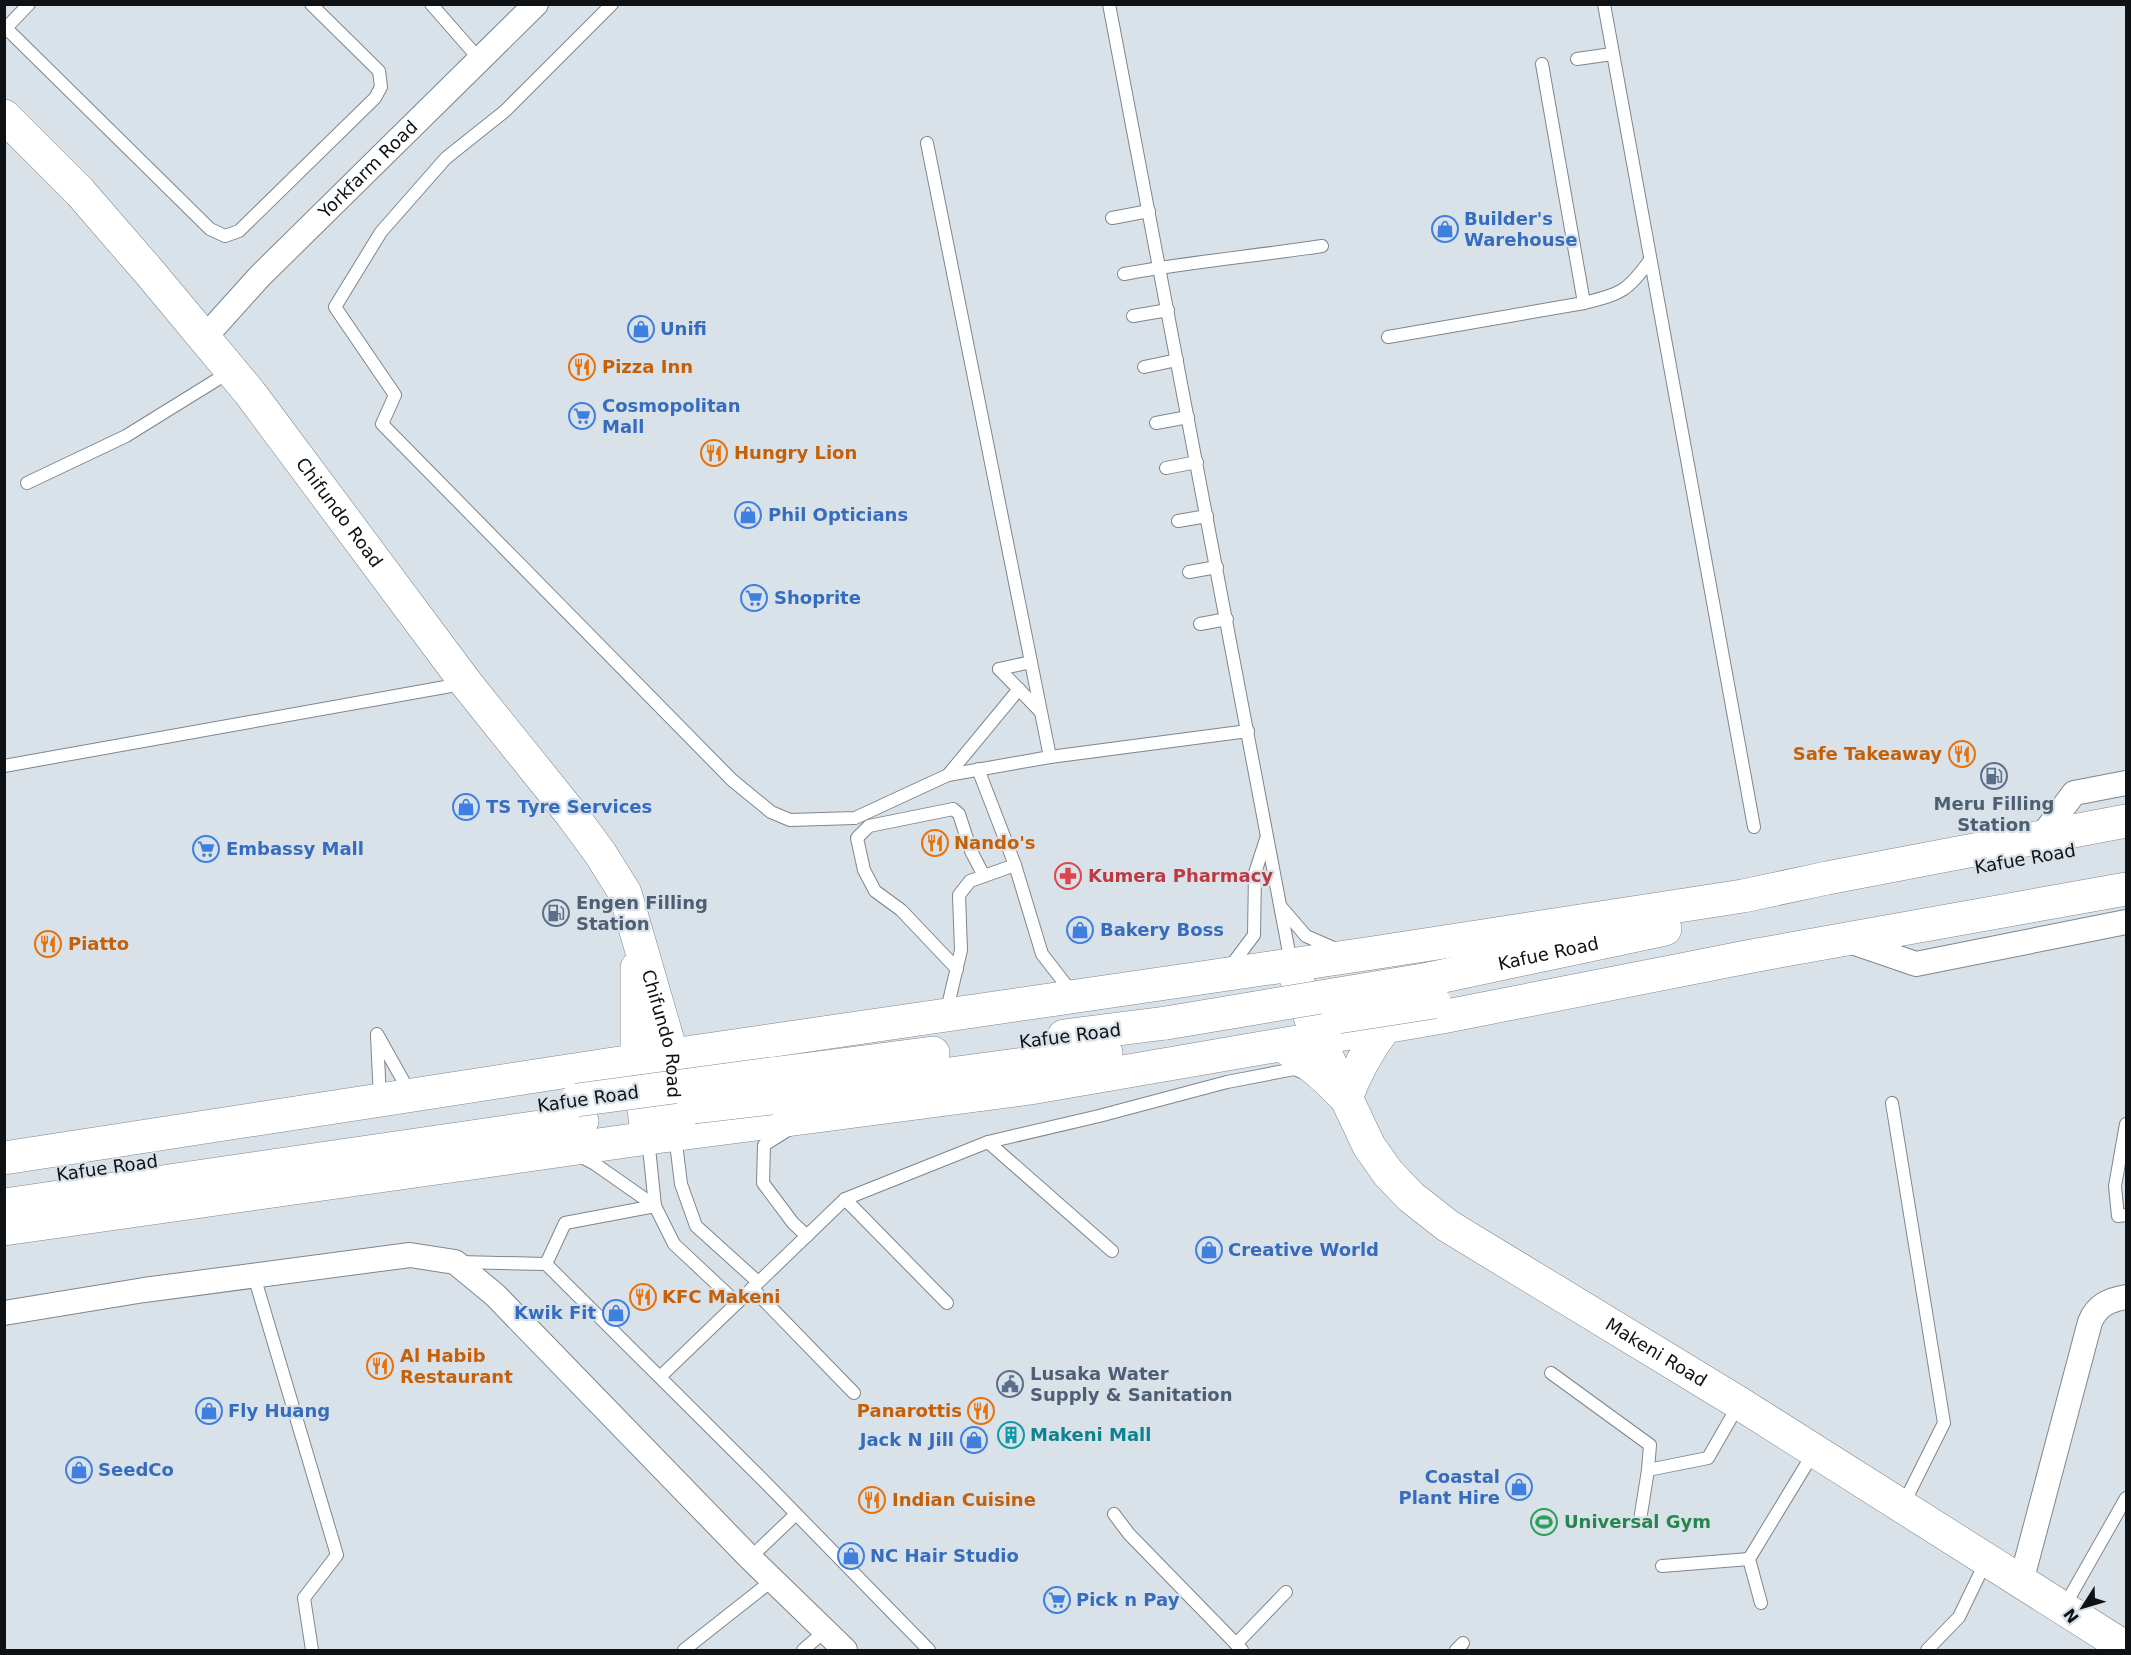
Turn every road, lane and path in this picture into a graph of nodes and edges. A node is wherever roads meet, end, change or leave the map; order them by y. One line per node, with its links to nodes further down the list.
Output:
1 (29, 4): 8 (lane)
2 (311, 4): 8 (lane)
3 (431, 4): 11 (lane)
4 (536, 4): 11 (street, Yorkfarm Road)
5 (612, 4): 48 (lane)
6 (1109, 4): 15 (lane)
7 (1604, 4): 9 (lane)
8 (5, 29)
9 (1612, 54): 10 (lane); 18 (lane)
10 (1577, 59)
11 (480, 60): 24 (street, Yorkfarm Road)
12 (1542, 64): 21 (lane)
13 (4, 116): 24 (main road, Chifundo Road)
14 (927, 143): 40 (lane)
15 (1149, 211): 16 (lane); 19 (lane)
16 (1112, 218)
17 (1322, 246): 19 (lane)
18 (1650, 260): 21 (lane); 51 (lane)
19 (1159, 267): 20 (lane); 22 (lane)
20 (1124, 274)
21 (1584, 303): 25 (lane)
22 (1168, 310): 23 (lane); 26 (lane)
23 (1133, 316)
24 (205, 337): 28 (main road, Chifundo Road)
25 (1388, 337)
26 (1177, 360): 27 (lane); 29 (lane)
27 (1144, 367)
28 (232, 370): 33 (lane); 41 (main road, Chifundo Road)
29 (1188, 417): 30 (lane); 31 (lane)
30 (1156, 423)
31 (1197, 462): 32 (lane); 34 (lane)
32 (1166, 468)
33 (27, 483)
34 (1207, 516): 35 (lane); 36 (lane)
35 (1178, 521)
36 (1217, 567): 37 (lane); 38 (lane)
37 (1189, 572)
38 (1227, 618): 39 (lane); 44 (lane)
39 (1200, 624)
40 (1031, 662): 42 (lane); 43 (lane)
41 (466, 683): 46 (lane); 61 (main road, Chifundo Road)
42 (1018, 689): 43 (lane); 48 (lane)
43 (1041, 712): 45 (lane)
44 (1248, 731): 45 (lane); 52 (lane)
45 (1050, 757): 47 (lane)
46 (4, 766)
47 (978, 769): 48 (lane); 55 (lane)
48 (948, 775)
49 (2127, 783): 53 (street)
50 (2127, 821): 53 (main road, Kafue Road)
51 (1754, 827)
52 (1267, 835): 59 (lane); 66 (lane)
53 (2041, 837): 63 (main road, Kafue Road)
54 (2127, 840): 67 (main road, Kafue Road)
55 (1015, 865): 57 (lane); 68 (lane)
56 (2127, 871): 67 (main road, Kafue Road)
57 (984, 876): 65 (lane); 65 (lane)
58 (2127, 889): 62 (main road, Kafue Road)
59 (1280, 907): 63 (lane); 64 (lane)
60 (2127, 922): 62 (street)
61 (639, 936): 73 (main road, Chifundo Road); 74 (main road, Chifundo Road)
62 (1845, 939): 70 (main road, Kafue Road)
63 (1366, 954): 64 (main road, Kafue Road)
64 (1291, 964): 66 (main road, Kafue Road); 71 (main road, Makeni Road)
65 (957, 969): 69 (lane)
66 (1184, 980): 68 (main road, Kafue Road)
67 (1431, 990): 80 (main road, Kafue Road, bridge)
68 (1075, 996): 69 (main road, Kafue Road)
69 (946, 1015): 73 (main road, Kafue Road)
70 (1386, 1026): 71 (main road, Kafue Road); 76 (main road)
71 (1318, 1038): 72 (main road, Kafue Road); 76 (main road, Makeni Road)
72 (1282, 1045): 76 (main road); 79 (main road, Kafue Road)
73 (672, 1055): 74 (main road, Kafue Road); 82 (main road, Chifundo Road)
74 (637, 1061): 75 (main road, Kafue Road); 82 (main road, Chifundo Road)
75 (412, 1096): 77 (main road, Kafue Road); 77 (lane)
76 (1346, 1098): 83 (lane); 104 (main road, Makeni Road)
77 (380, 1101): 84 (main road, Kafue Road)
78 (1892, 1103): 108 (lane)
79 (813, 1116): 82 (main road, Kafue Road); 91 (lane)
80 (575, 1123): 82 (main road, Kafue Road); 85 (main road, Kafue Road); 87 (main road, Kafue Road); 88 (lane); 90 (main road, Kafue Road)
81 (2127, 1124): 89 (lane)
82 (661, 1136): 88 (lane); 96 (lane)
83 (988, 1142): 86 (lane); 92 (lane)
84 (4, 1158)
85 (4, 1183)
86 (845, 1199): 91 (lane); 99 (lane)
87 (4, 1205)
88 (655, 1206): 94 (lane); 98 (lane)
89 (2127, 1215)
90 (4, 1229)
91 (807, 1236): 96 (lane)
92 (1112, 1251)
93 (455, 1262): 94 (lane); 95 (street); 112 (street)
94 (546, 1264): 102 (lane)
95 (254, 1276): 100 (street); 124 (lane)
96 (755, 1285): 98 (lane); 103 (lane)
97 (2127, 1297): 117 (street)
98 (736, 1303): 102 (lane)
99 (946, 1303)
100 (4, 1312)
101 (1551, 1373): 106 (lane)
102 (660, 1377): 110 (lane)
103 (854, 1393)
104 (1739, 1403): 105 (main road, Makeni Road); 106 (lane)
105 (1814, 1451): 108 (main road, Makeni Road); 113 (lane)
106 (1648, 1470): 111 (lane)
107 (2127, 1498): 120 (lane)
108 (1902, 1506): 114 (main road, Makeni Road)
109 (1114, 1514): 122 (lane)
110 (795, 1515): 112 (lane); 128 (lane)
111 (1640, 1521)
112 (750, 1558): 116 (street)
113 (1749, 1559): 115 (lane); 119 (lane)
114 (1987, 1560): 117 (main road, Makeni Road); 129 (lane)
115 (1662, 1566)
116 (774, 1579): 121 (street); 125 (lane)
117 (2021, 1582): 120 (main road, Makeni Road)
118 (1286, 1592): 122 (lane)
119 (1761, 1603)
120 (2064, 1608): 123 (main road, Makeni Road)
121 (825, 1631): 126 (lane); 127 (street)
122 (1239, 1647)
123 (2127, 1648)
124 (312, 1650)
125 (684, 1650)
126 (803, 1650)
127 (845, 1650)
128 (929, 1650)
129 (1927, 1650)

